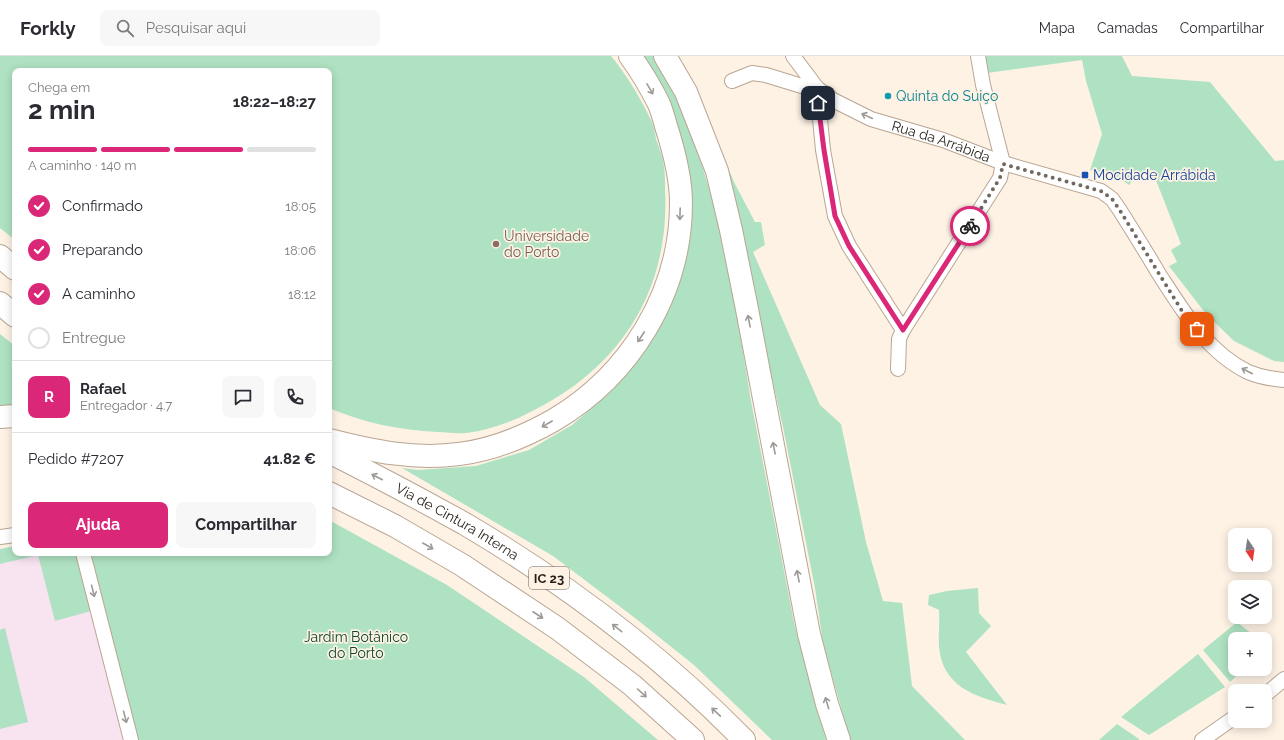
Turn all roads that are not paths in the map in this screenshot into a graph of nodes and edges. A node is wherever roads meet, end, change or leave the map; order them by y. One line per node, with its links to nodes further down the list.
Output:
1 (630, 56): 17 (highway, one-way to 17)
2 (664, 56): 29 (highway, one-way to 2)
3 (793, 56): 6 (street, Rua da Arrábida)
4 (978, 56): 7 (street)
5 (732, 81): 6 (street)
6 (817, 88): 7 (street, Rua da Arrábida, one-way to 6); 12 (street)
7 (1003, 164): 12 (street); 14 (street, Rua da Arrábida, one-way to 7)
8 (0, 256): 9 (highway)
9 (12, 266)
10 (0, 303): 11 (highway)
11 (12, 313)
12 (903, 330): 13 (street)
13 (898, 369)
14 (1284, 380)
15 (12, 416): 16 (highway)
16 (0, 417)
17 (332, 441)
18 (332, 454): 28 (highway, Via de Cintura Interna / IC 23, one-way to 18)
19 (332, 494): 27 (highway, IC 23, one-way to 27)
20 (12, 535): 21 (street)
21 (0, 537)
22 (84, 556): 26 (street, one-way to 26)
23 (1284, 679): 24 (street)
24 (1272, 689)
25 (1228, 722): 30 (street)
26 (131, 740)
27 (693, 740)
28 (744, 740)
29 (839, 740)
30 (1202, 740)

